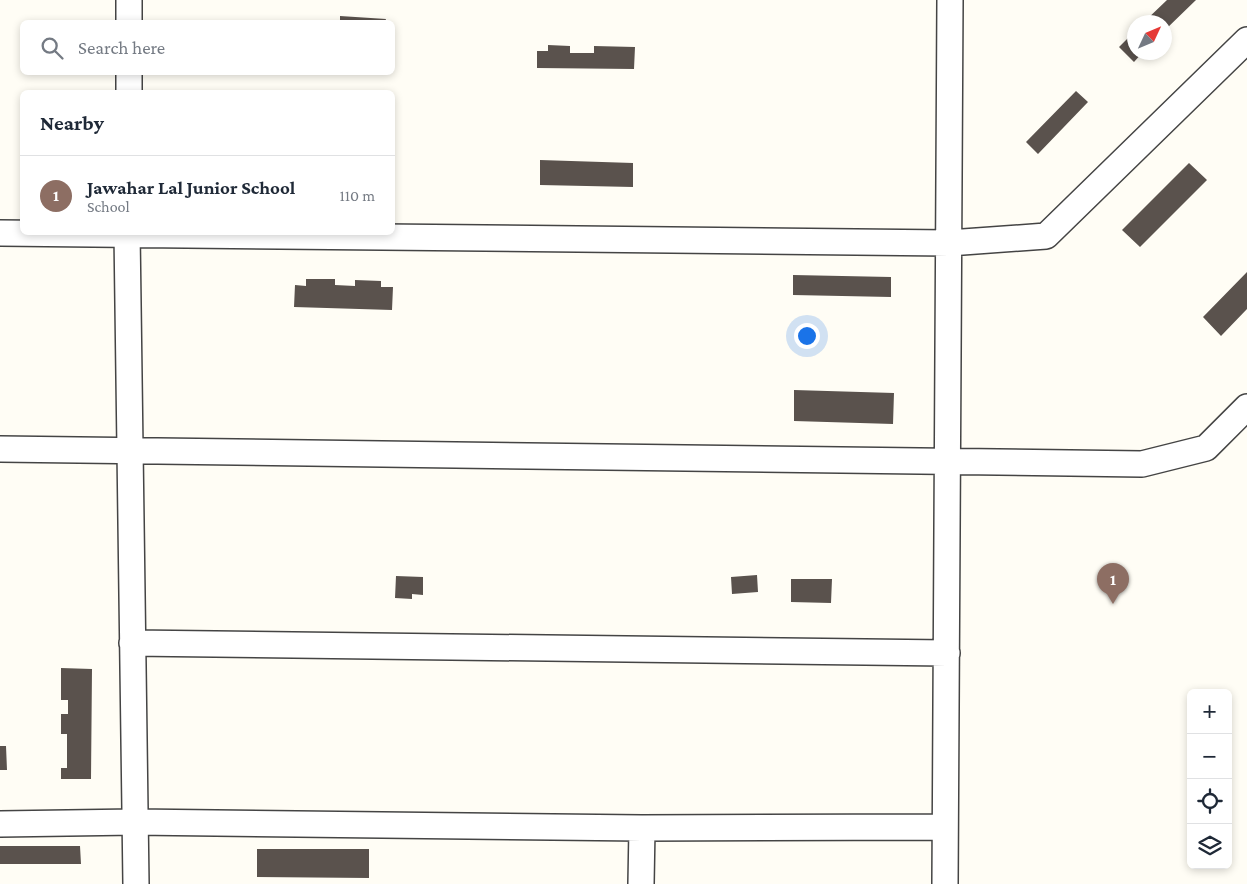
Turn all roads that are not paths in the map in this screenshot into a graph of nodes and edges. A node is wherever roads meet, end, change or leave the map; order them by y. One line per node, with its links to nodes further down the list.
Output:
1 (129, 0): 3 (street)
2 (950, 0): 11 (street)
3 (129, 20)
4 (1247, 40): 11 (street)
5 (129, 75): 6 (street)
6 (128, 90)
7 (0, 233): 8 (street)
8 (20, 233)
9 (127, 235): 14 (street)
10 (291, 235): 11 (street)
11 (949, 243): 15 (street)
12 (1247, 408): 15 (street)
13 (0, 449): 14 (street)
14 (130, 451): 15 (street); 16 (street)
15 (949, 463): 17 (street)
16 (132, 643): 17 (street); 18 (street)
17 (947, 653): 20 (street)
18 (135, 822): 19 (street); 21 (street); 22 (street)
19 (0, 824)
20 (946, 827): 21 (street); 24 (street)
21 (642, 828): 23 (street)
22 (136, 884)
23 (641, 884)
24 (945, 884)

